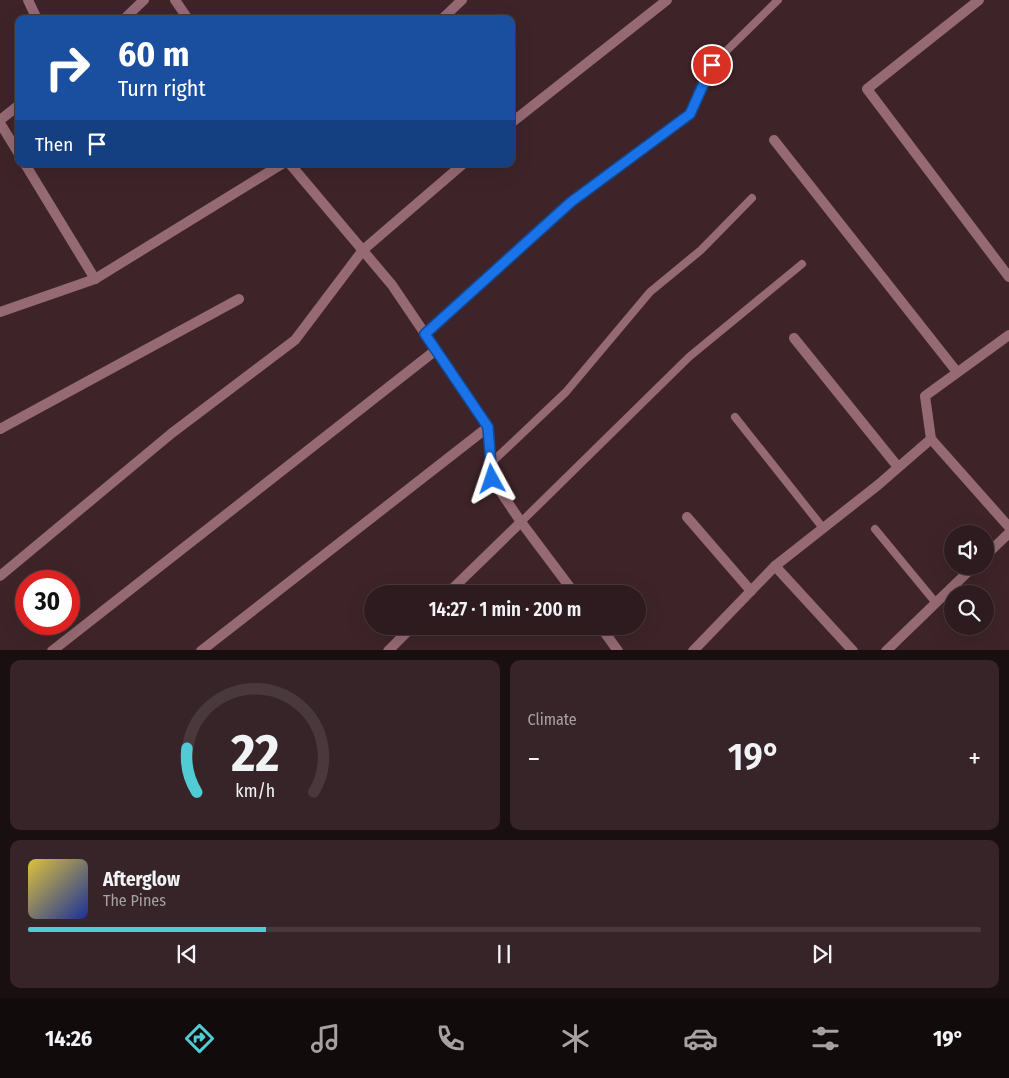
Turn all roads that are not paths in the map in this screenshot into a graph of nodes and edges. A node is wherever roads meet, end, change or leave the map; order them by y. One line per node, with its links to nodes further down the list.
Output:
1 (28, 0): 8 (street)
2 (144, 0): 9 (street)
3 (175, 0): 10 (street)
4 (462, 0): 11 (street)
5 (667, 0): 13 (street)
6 (778, 0): 28 (lane)
7 (976, 1): 24 (street)
8 (35, 15)
9 (128, 15)
10 (185, 15)
11 (446, 15)
12 (15, 109): 14 (street)
13 (515, 120)
14 (0, 122): 16 (street)
15 (774, 140): 32 (street)
16 (15, 147)
17 (26, 167): 25 (street)
18 (277, 167): 25 (street)
19 (293, 167): 22 (street)
20 (460, 167): 22 (street)
21 (752, 198): 37 (lane)
22 (363, 250): 28 (street); 48 (street)
23 (802, 264): 40 (lane)
24 (1009, 277)
25 (95, 279): 27 (street)
26 (239, 298): 35 (street)
27 (0, 312)
28 (425, 334): 31 (street)
29 (1009, 335): 32 (street)
30 (794, 338): 38 (street)
31 (436, 350): 34 (street); 55 (street)
32 (958, 372): 36 (street)
33 (735, 417): 42 (lane)
34 (488, 427): 37 (street); 56 (street)
35 (0, 429)
36 (931, 439): 38 (street); 41 (street)
37 (491, 463): 40 (street)
38 (898, 468): 42 (street)
39 (687, 517): 51 (street)
40 (521, 522): 49 (street); 50 (street)
41 (1009, 526)
42 (824, 528): 46 (street)
43 (875, 529): 52 (lane)
44 (1009, 533): 45 (street)
45 (994, 547)
46 (775, 566): 51 (street); 60 (street)
47 (965, 575): 52 (street)
48 (0, 576)
49 (456, 585)
50 (568, 585)
51 (751, 591): 59 (street)
52 (936, 603): 61 (street)
53 (404, 635): 57 (street)
54 (607, 635): 58 (street)
55 (52, 650)
56 (201, 650)
57 (388, 650)
58 (618, 650)
59 (693, 650)
60 (853, 650)
61 (886, 650)

